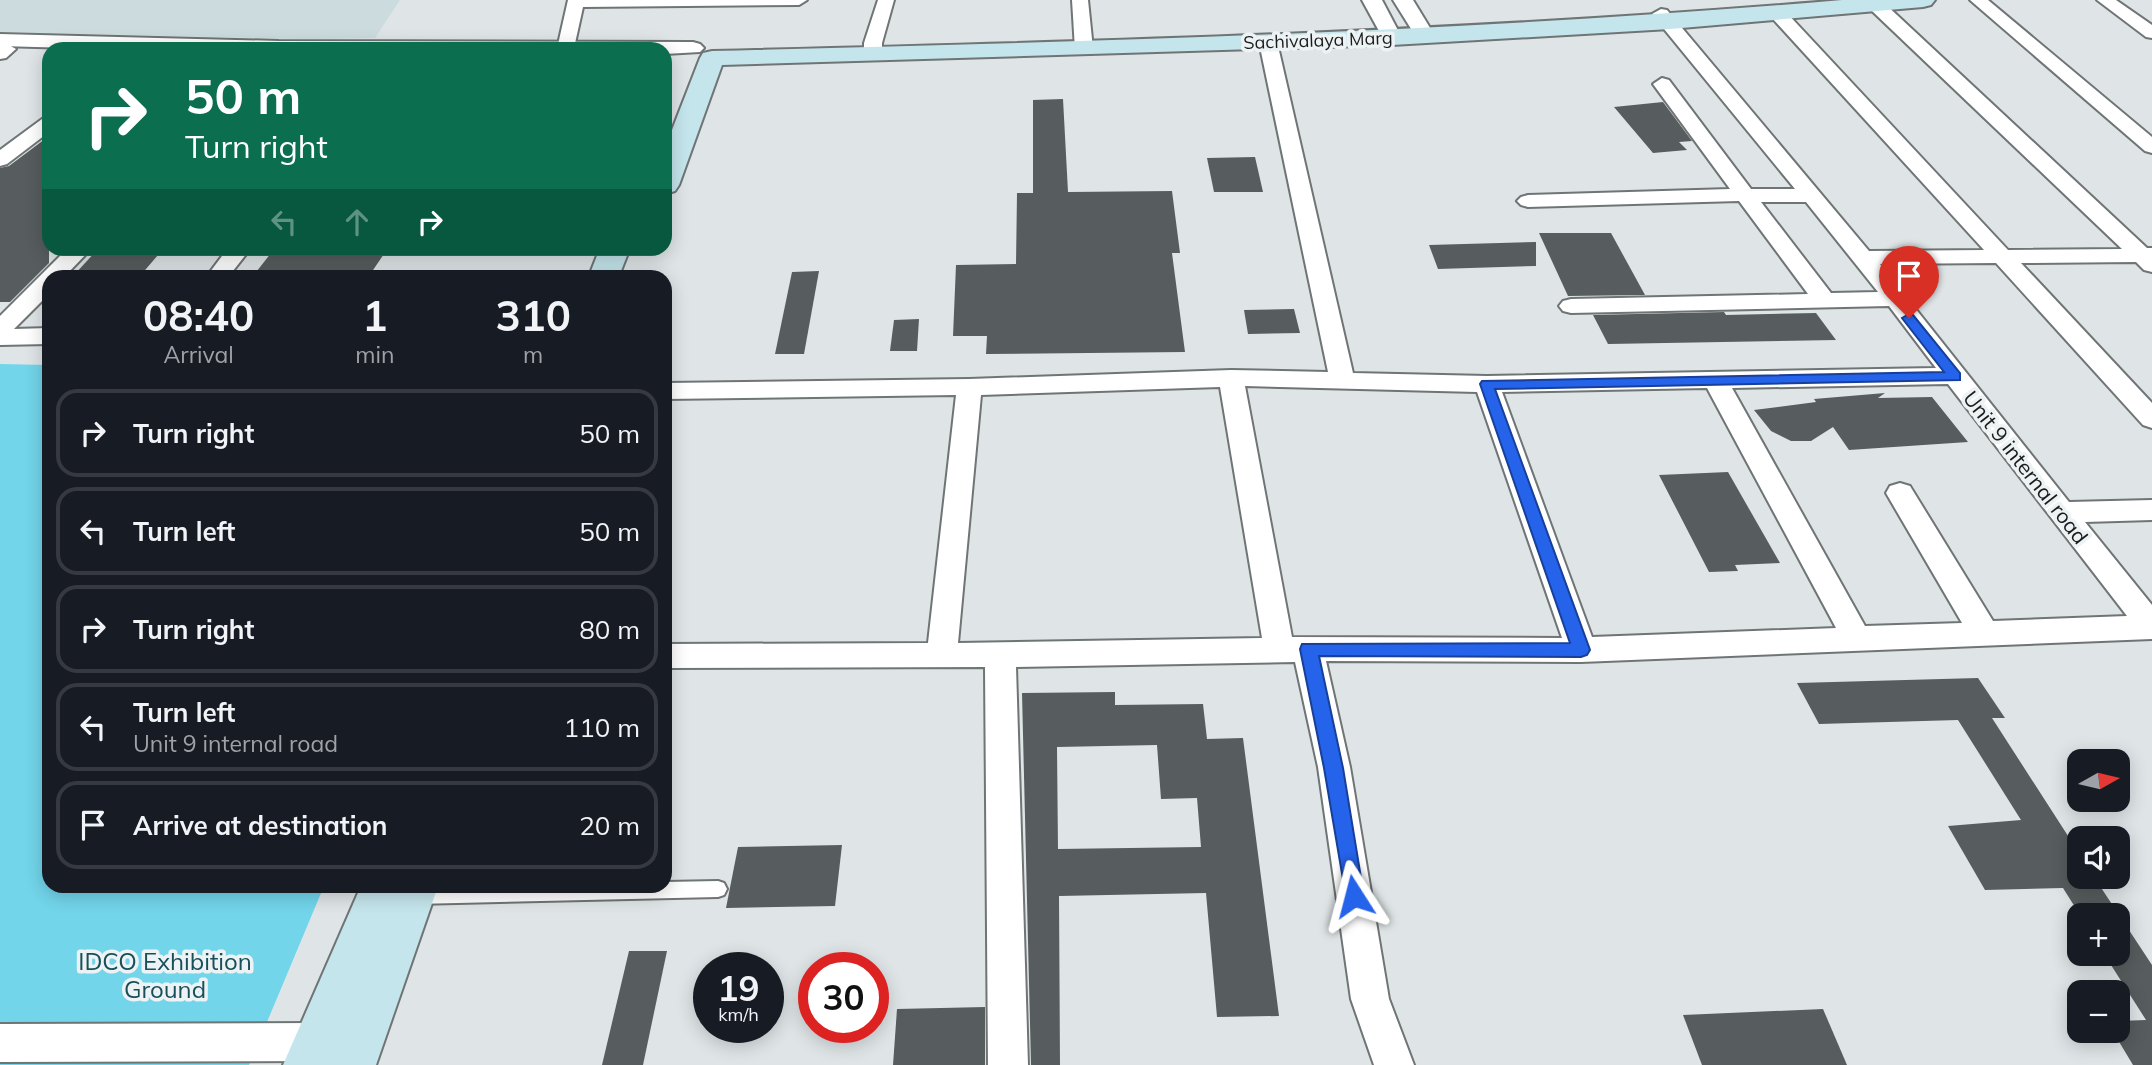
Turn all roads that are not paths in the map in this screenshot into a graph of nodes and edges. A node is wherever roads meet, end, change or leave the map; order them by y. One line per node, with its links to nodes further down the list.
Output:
1 (653, 0): 10 (street); 11 (street)
2 (799, 0): 11 (street)
3 (886, 0): 23 (street)
4 (1080, 0): 20 (street)
5 (1371, 0): 16 (street)
6 (1403, 0): 15 (street)
7 (1923, 0): 12 (main road, Sachivalaya Marg)
8 (1978, 0): 30 (street)
9 (2105, 0): 17 (street)
10 (576, 1): 18 (street)
11 (708, 1)
12 (1866, 3): 13 (main road, Sachivalaya Marg); 14 (main road, Sachivalaya Marg); 40 (street)
13 (1778, 14): 14 (main road, Sachivalaya Marg); 39 (street)
14 (1665, 18): 15 (main road, Sachivalaya Marg); 34 (street, Unit 9 internal road)
15 (1422, 31): 16 (main road, Sachivalaya Marg)
16 (1389, 33): 19 (main road, Sachivalaya Marg); 20 (main road, Sachivalaya Marg)
17 (2152, 33)
18 (566, 42)
19 (1268, 42): 20 (main road, Sachivalaya Marg); 52 (street)
20 (1083, 45): 23 (main road, Sachivalaya Marg)
21 (2, 48): 22 (street, Sachivalaya Marg); 24 (street, Sachivalaya Marg)
22 (42, 48)
23 (873, 49): 26 (main road, Sachivalaya Marg)
24 (42, 50)
25 (672, 53): 26 (street, Sachivalaya Marg)
26 (695, 54): 28 (main road); 31 (main road)
27 (1662, 84): 33 (street)
28 (672, 106)
29 (42, 128): 32 (street)
30 (2152, 147)
31 (672, 154)
32 (0, 160)
33 (1745, 195): 34 (street); 35 (street); 45 (street)
34 (1812, 196): 38 (street, Unit 9 internal road)
35 (1528, 201)
36 (73, 256): 41 (street)
37 (234, 256): 42 (street)
38 (1863, 258): 39 (street); 44 (street, Unit 9 internal road)
39 (2003, 258): 40 (street); 57 (street)
40 (2149, 259)
41 (59, 270)
42 (223, 270)
43 (42, 288): 47 (street)
44 (1893, 299): 45 (street); 50 (street, Unit 9 internal road)
45 (1824, 300): 46 (street)
46 (1571, 306)
47 (0, 330)
48 (42, 336): 49 (street)
49 (0, 337)
50 (1955, 376): 53 (street); 60 (street, Unit 9 internal road)
51 (1231, 378): 52 (street); 55 (street); 64 (street)
52 (1342, 380): 54 (street)
53 (1716, 382): 54 (street); 63 (street)
54 (1487, 384): 65 (street)
55 (969, 387): 56 (street); 68 (street)
56 (672, 391)
57 (2152, 419)
58 (1900, 494): 62 (street)
59 (2152, 510): 60 (street)
60 (2060, 512): 61 (street, Unit 9 internal road)
61 (2152, 627): 62 (street)
62 (1985, 635): 63 (street)
63 (1857, 639): 65 (street)
64 (1294, 650): 65 (street); 66 (street); 75 (street)
65 (1581, 650)
66 (1000, 655): 68 (street); 74 (street)
67 (672, 656): 68 (street)
68 (942, 656)
69 (672, 889): 70 (lane)
70 (719, 889)
71 (401, 893): 73 (main road)
72 (0, 1043): 73 (street)
73 (326, 1057)
74 (1008, 1065)
75 (1394, 1065)

